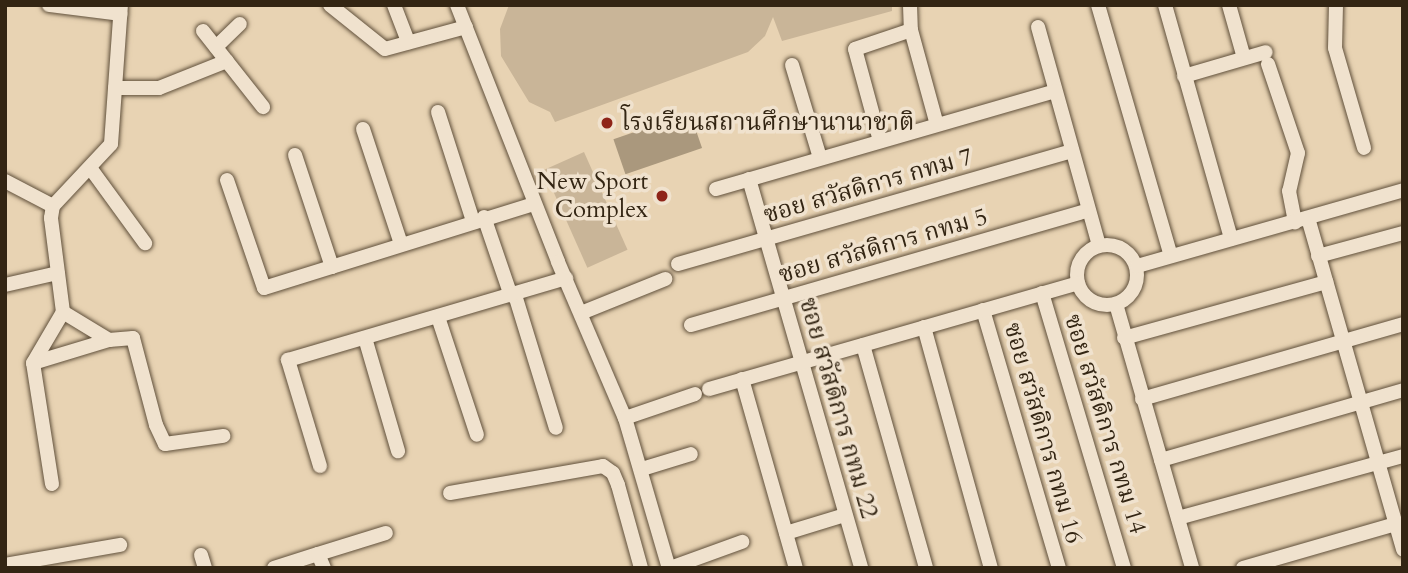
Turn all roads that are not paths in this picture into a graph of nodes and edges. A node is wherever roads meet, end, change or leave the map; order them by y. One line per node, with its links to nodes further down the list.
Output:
1 (49, 5): 10 (street)
2 (330, 5): 16 (street)
3 (394, 5): 16 (street)
4 (457, 5): 12 (street)
5 (910, 5): 14 (street)
6 (1098, 5): 50 (street)
7 (1165, 5): 21 (street)
8 (1229, 5): 18 (street)
9 (1336, 5): 29 (street)
10 (120, 9): 22 (street)
11 (240, 24): 17 (street)
12 (466, 27): 16 (street); 39 (street)
13 (1038, 27): 23 (street)
14 (911, 30): 26 (street); 28 (street)
15 (203, 31): 17 (street)
16 (408, 42)
17 (215, 47): 19 (street)
18 (1244, 58): 21 (street); 43 (street)
19 (226, 61): 22 (street); 24 (street)
20 (792, 65): 32 (street)
21 (1184, 76): 46 (street)
22 (115, 88): 33 (street)
23 (1055, 91): 26 (street); 30 (street)
24 (263, 107)
25 (438, 112): 42 (street)
26 (937, 125): 28 (street)
27 (363, 129): 48 (street)
28 (880, 141): 32 (street)
29 (1364, 148)
30 (1071, 151): 41 (street); 45 (street, ซอย สวัสดิการ กทม 7)
31 (295, 155): 54 (street)
32 (820, 158): 34 (street)
33 (91, 169): 40 (street); 47 (street)
34 (750, 179): 37 (street); 45 (street, ซอย สวัสดิการ กทม 22)
35 (227, 180): 54 (street)
36 (5, 181): 40 (street)
37 (716, 189)
38 (1403, 190): 43 (street)
39 (534, 204): 42 (street); 56 (street)
40 (53, 206): 55 (street)
41 (1087, 211): 49 (street); 63 (street, ซอย สวัสดิการ กทม 5)
42 (478, 219): 48 (street); 62 (street)
43 (1303, 220): 46 (street); 51 (street)
44 (1403, 233): 51 (street)
45 (766, 239): 52 (street, ซอย สวัสดิการ กทม 7); 63 (street, ซอย สวัสดิการ กทม 22)
46 (1231, 239): 50 (street)
47 (145, 243)
48 (401, 244): 54 (street)
49 (1099, 245): 53 (street); 59 (street)
50 (1171, 256): 53 (street)
51 (1318, 256): 58 (street)
52 (678, 264)
53 (1137, 266): 64 (street)
54 (332, 267)
55 (58, 273): 60 (street); 66 (street)
56 (566, 278): 62 (street); 67 (street)
57 (665, 279): 67 (street)
58 (1326, 282): 73 (street); 75 (street)
59 (1078, 283): 61 (street); 64 (street)
60 (5, 285)
61 (1042, 293): 65 (street); 114 (street, ซอย สวัสดิการ กทม 14)
62 (513, 295): 68 (street); 84 (street)
63 (783, 299): 70 (street, ซอย สวัสดิการ กทม 5); 77 (street, ซอย สวัสดิการ กทม 22)
64 (1116, 304): 73 (street)
65 (983, 310): 71 (street); 113 (street, ซอย สวัสดิการ กทม 16)
66 (64, 312): 74 (street); 78 (street)
67 (581, 313): 83 (street)
68 (438, 317): 72 (street); 86 (street)
69 (1403, 324): 75 (street)
70 (691, 325)
71 (924, 327): 76 (street); 112 (street)
72 (365, 338): 87 (street); 92 (street)
73 (1124, 338): 81 (street)
74 (109, 340): 78 (street); 85 (street)
75 (1343, 342): 81 (street); 82 (street)
76 (863, 345): 77 (street); 111 (street)
77 (800, 362): 79 (street); 96 (street, ซอย สวัสดิการ กทม 22)
78 (33, 363): 94 (street)
79 (742, 379): 83 (street); 100 (street)
80 (1403, 390): 82 (street)
81 (1142, 399): 90 (street)
82 (1360, 402): 90 (street); 91 (street)
83 (625, 418): 93 (street)
84 (556, 428)
85 (223, 436)
86 (477, 436)
87 (398, 452)
88 (691, 454): 93 (street)
89 (1403, 456): 91 (street)
90 (1161, 460): 97 (street)
91 (1378, 463): 97 (street); 98 (street)
92 (320, 466)
93 (642, 469): 108 (street)
94 (52, 484)
95 (450, 493): 107 (street)
96 (845, 514): 100 (street); 110 (street, ซอย สวัสดิการ กทม 22)
97 (1178, 518): 115 (street)
98 (1395, 524): 103 (street); 116 (street)
99 (386, 533): 104 (street)
100 (786, 533): 109 (street)
101 (742, 542): 108 (street)
102 (120, 545): 105 (street)
103 (1403, 550)
104 (321, 561): 106 (street)
105 (5, 565)
106 (274, 568)
107 (641, 568)
108 (669, 568)
109 (796, 568)
110 (861, 568)
111 (926, 568)
112 (991, 568)
113 (1059, 568)
114 (1124, 568)
115 (1192, 568)
116 (1243, 568)

